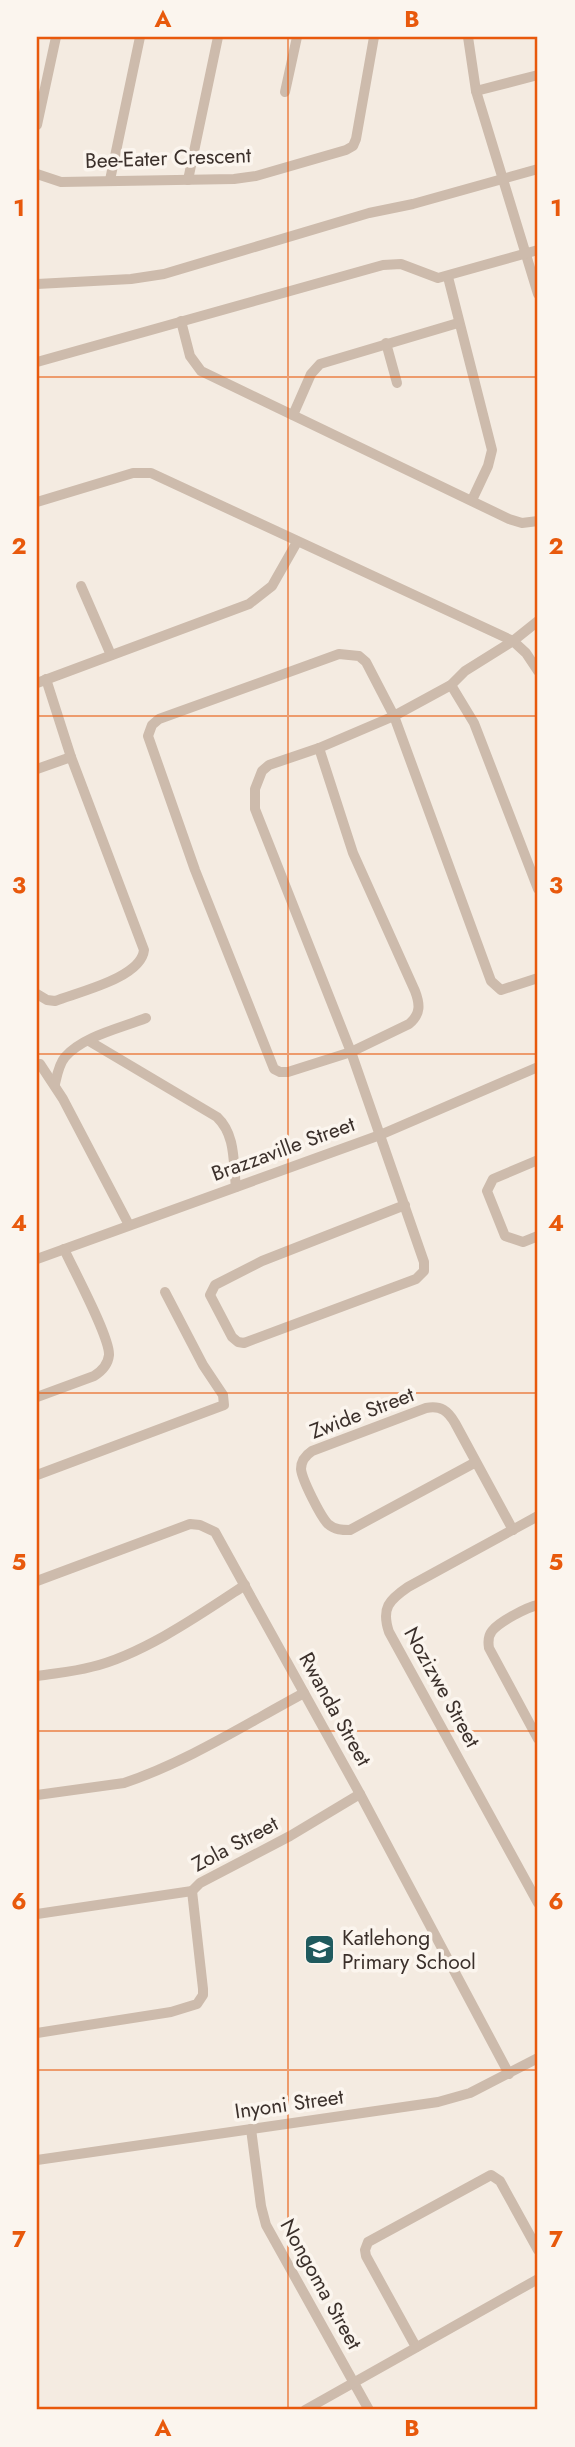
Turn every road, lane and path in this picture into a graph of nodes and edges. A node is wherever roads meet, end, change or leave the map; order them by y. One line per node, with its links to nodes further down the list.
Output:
1 (56, 37): 10 (street)
2 (140, 37): 14 (street)
3 (218, 37): 15 (street)
4 (297, 37): 9 (street)
5 (374, 37): 15 (street, Bee-Eater Crescent)
6 (468, 37): 8 (street)
7 (538, 75): 8 (street)
8 (476, 91): 13 (street)
9 (285, 92)
10 (37, 125)
11 (538, 169): 13 (street)
12 (37, 174): 14 (street, Bee-Eater Crescent)
13 (504, 178): 17 (street); 19 (street)
14 (110, 180): 15 (street, Bee-Eater Crescent)
15 (188, 180)
16 (538, 250): 17 (street)
17 (527, 253): 18 (street); 20 (street)
18 (448, 277): 21 (street); 22 (street)
19 (37, 284)
20 (538, 294)
21 (181, 321): 24 (street); 26 (street)
22 (458, 323): 23 (street); 27 (street)
23 (386, 343): 25 (street); 26 (street)
24 (37, 362)
25 (397, 383)
26 (293, 415): 27 (street)
27 (472, 500): 29 (street)
28 (37, 502): 30 (street)
29 (538, 521)
30 (297, 542): 33 (street); 34 (street)
31 (81, 586): 34 (street)
32 (538, 621): 33 (street)
33 (513, 641): 35 (street); 37 (street)
34 (111, 655): 36 (street)
35 (538, 671)
36 (41, 681): 40 (street)
37 (451, 685): 38 (street); 42 (street)
38 (394, 716): 39 (street); 43 (street); 47 (street)
39 (318, 748): 47 (street); 47 (street)
40 (71, 757): 41 (street); 44 (street)
41 (37, 769)
42 (538, 889)
43 (538, 978)
44 (37, 993)
45 (146, 1018): 46 (street)
46 (89, 1041): 50 (street); 53 (street)
47 (351, 1052): 51 (street)
48 (40, 1064): 50 (street)
49 (538, 1067): 51 (street, Brazzaville Street)
50 (55, 1084): 55 (street)
51 (380, 1135): 53 (street, Brazzaville Street); 54 (street)
52 (538, 1160): 56 (street)
53 (236, 1187): 55 (street, Brazzaville Street)
54 (405, 1205): 54 (street)
55 (129, 1224): 57 (street, Brazzaville Street)
56 (538, 1236)
57 (64, 1249): 58 (street, Brazzaville Street); 60 (street)
58 (37, 1259)
59 (165, 1292): 62 (street)
60 (37, 1397)
61 (476, 1462): 61 (street, Zwide Street); 64 (street, Zwide Street)
62 (37, 1475)
63 (538, 1516): 64 (street, Nozizwe Street)
64 (513, 1530): 74 (street, Nozizwe Street)
65 (37, 1581): 66 (street, Rwanda Street)
66 (245, 1585): 68 (street); 69 (street, Rwanda Street)
67 (538, 1605): 70 (street)
68 (37, 1676)
69 (304, 1693): 71 (street, Rwanda Street); 72 (street)
70 (538, 1739)
71 (360, 1794): 73 (street, Zola Street); 78 (street, Rwanda Street)
72 (37, 1795)
73 (192, 1891): 75 (street, Zola Street); 76 (street)
74 (538, 1903)
75 (37, 1914)
76 (37, 2033)
77 (538, 2058): 78 (street, Inyoni Street)
78 (509, 2074): 79 (street, Inyoni Street)
79 (251, 2129): 80 (street, Inyoni Street); 84 (street, Nongoma Street)
80 (37, 2160)
81 (538, 2250): 83 (street)
82 (538, 2279): 83 (street)
83 (416, 2347): 84 (street)
84 (354, 2383): 85 (street); 86 (street, Nongoma Street)
85 (305, 2410)
86 (369, 2410)

